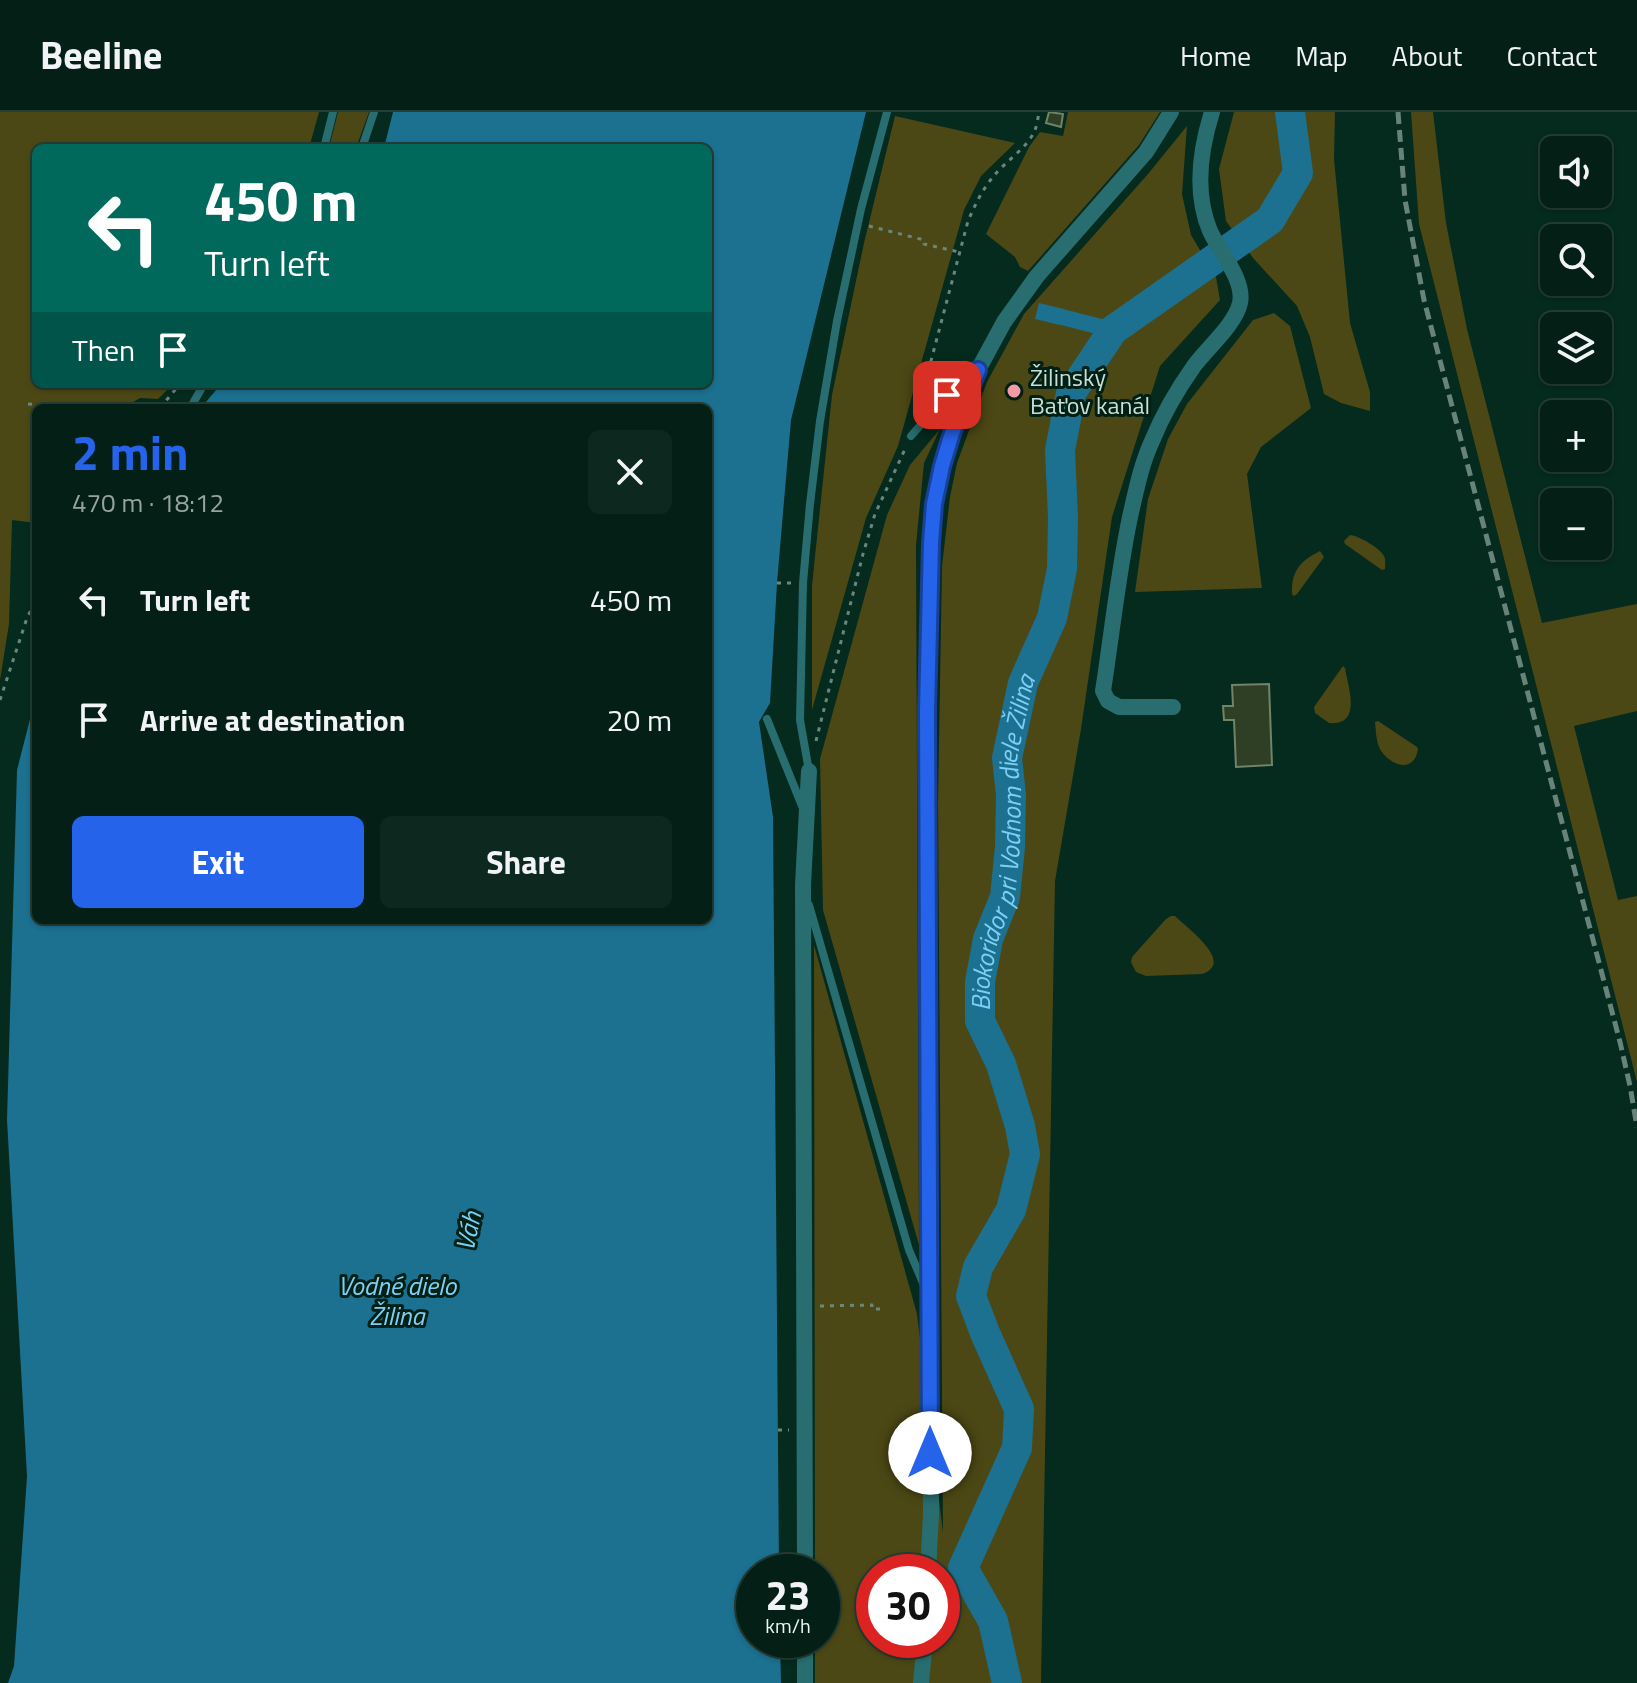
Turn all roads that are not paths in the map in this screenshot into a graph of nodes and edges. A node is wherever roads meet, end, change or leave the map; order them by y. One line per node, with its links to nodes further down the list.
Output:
1 (333, 112): 6 (lane)
2 (374, 112): 7 (lane)
3 (887, 112): 12 (lane)
4 (1171, 112): 8 (street)
5 (1212, 112): 10 (street)
6 (325, 144)
7 (363, 144)
8 (978, 370): 9 (lane); 15 (street)
9 (911, 436)
10 (1173, 707)
11 (767, 719): 13 (lane)
12 (809, 771): 13 (street)
13 (805, 814): 14 (street)
14 (803, 885): 15 (lane); 16 (street)
15 (929, 1298): 17 (street)
16 (805, 1554)
17 (929, 1554)
18 (805, 1658): 20 (street)
19 (923, 1658): 21 (street)
20 (805, 1683)
21 (921, 1683)

